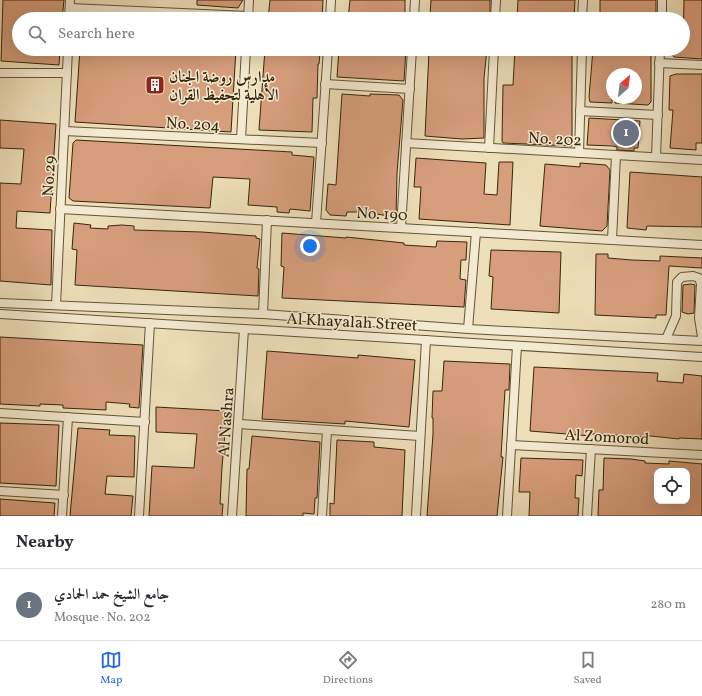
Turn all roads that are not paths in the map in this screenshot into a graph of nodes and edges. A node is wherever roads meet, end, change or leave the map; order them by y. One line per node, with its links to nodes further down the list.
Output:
1 (249, 0): 9 (street)
2 (331, 0): 10 (street)
3 (415, 0): 11 (street)
4 (496, 0): 12 (street)
5 (583, 0): 13 (street)
6 (662, 0): 14 (street)
7 (70, 4): 8 (street)
8 (180, 12)
9 (248, 12)
10 (330, 12)
11 (414, 12)
12 (495, 12)
13 (582, 12)
14 (662, 12)
15 (67, 56): 25 (street, No.29)
16 (246, 56): 31 (street)
17 (327, 56): 26 (street)
18 (412, 56): 27 (street)
19 (494, 56): 34 (street)
20 (582, 56): 28 (street)
21 (660, 56): 22 (street)
22 (660, 62): 23 (street); 29 (street)
23 (702, 65)
24 (0, 73): 25 (street)
25 (66, 73): 30 (street, No.29)
26 (325, 84): 27 (street); 32 (street)
27 (410, 89): 33 (street)
28 (580, 111): 29 (street); 35 (street)
29 (658, 115): 37 (street)
30 (64, 131): 31 (street, No. 204); 39 (street, No.29)
31 (241, 139): 32 (street, No. 204)
32 (322, 143): 41 (street)
33 (406, 144): 34 (street, No. 202); 42 (street)
34 (489, 148): 35 (street, No. 202)
35 (579, 153): 36 (street, No. 202)
36 (616, 155): 37 (street, No. 202); 44 (street)
37 (656, 157): 38 (street, No. 202)
38 (702, 160)
39 (60, 209): 40 (street, No. 190); 47 (street, No.29)
40 (267, 220): 41 (street, No. 190); 49 (street)
41 (316, 223): 42 (street, No. 190)
42 (401, 228): 43 (street, No. 190)
43 (476, 232): 44 (street, No. 190); 54 (street)
44 (612, 240): 45 (street, No. 190)
45 (702, 245)
46 (0, 303): 47 (street, Al Khayalah Street)
47 (56, 305): 49 (street, Al Khayalah Street)
48 (0, 314): 52 (street, Al Khayalah Street)
49 (263, 314): 50 (street, Al Khayalah Street)
50 (295, 316): 51 (street, Al Khayalah Street); 55 (street)
51 (333, 320): 54 (street, Al Khayalah Street); 56 (street)
52 (150, 323): 53 (street, Al Khayalah Street); 65 (street)
53 (244, 329): 55 (street, Al Khayalah Street); 66 (street, Al Nashra)
54 (468, 329): 58 (street, Al Khayalah Street)
55 (288, 332): 56 (street, Al Khayalah Street)
56 (331, 334): 59 (street, Al Khayalah Street)
57 (702, 338): 58 (street)
58 (666, 339): 60 (street, Al Khayalah Street)
59 (426, 340): 61 (street, Al Khayalah Street); 68 (street)
60 (702, 341)
61 (517, 346): 62 (street, Al Khayalah Street); 69 (street)
62 (702, 357)
63 (0, 413): 64 (street)
64 (68, 417): 65 (street); 73 (street)
65 (145, 422): 75 (street)
66 (239, 424): 67 (street); 76 (street, Al Nashra)
67 (327, 430): 68 (street); 77 (street)
68 (420, 436): 78 (street)
69 (511, 445): 70 (street, Al Zomorod); 79 (street)
70 (591, 449): 71 (street, Al Zomorod); 80 (street)
71 (702, 455)
72 (0, 491): 73 (street)
73 (64, 495): 74 (street)
74 (62, 516)
75 (139, 516)
76 (232, 516)
77 (322, 516)
78 (416, 516)
79 (507, 516)
80 (587, 516)

